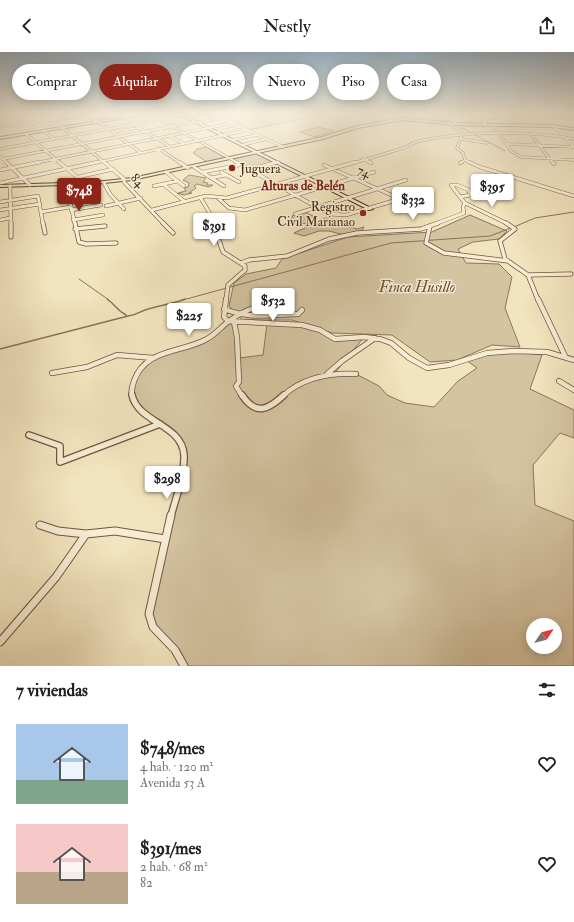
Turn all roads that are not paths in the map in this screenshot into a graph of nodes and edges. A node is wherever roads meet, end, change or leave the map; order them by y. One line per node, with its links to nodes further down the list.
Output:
1 (35, 142): 24 (street)
2 (32, 143): 23 (street)
3 (82, 143): 24 (street); 25 (street, 84)
4 (134, 143): 15 (street)
5 (164, 143): 19 (street)
6 (183, 143): 19 (street)
7 (199, 143): 30 (street)
8 (237, 143): 17 (street)
9 (252, 143): 17 (street)
10 (274, 143): 20 (street)
11 (303, 143): 20 (main road)
12 (415, 143): 31 (street)
13 (460, 143): 35 (street)
14 (538, 143): 18 (street)
15 (128, 144): 25 (street); 26 (street)
16 (507, 144): 18 (street); 32 (street)
17 (242, 145): 27 (street)
18 (540, 145): 21 (street); 32 (street)
19 (169, 146): 22 (street)
20 (283, 147): 27 (main road)
21 (574, 147)
22 (158, 148): 26 (street); 47 (street)
23 (0, 149)
24 (44, 150): 29 (street); 33 (street)
25 (92, 151): 29 (street); 34 (street, 84)
26 (140, 152): 34 (street)
27 (258, 153): 30 (main road); 38 (street)
28 (0, 156): 33 (street)
29 (55, 158): 45 (street); 46 (street)
30 (229, 159): 42 (street); 44 (main road)
31 (363, 159): 39 (street); 48 (street)
32 (550, 159): 36 (street); 41 (street)
33 (4, 160): 37 (street); 45 (street)
34 (102, 160): 46 (street); 49 (street, 84)
35 (465, 160): 40 (street); 83 (street)
36 (574, 160)
37 (0, 161)
38 (278, 162): 51 (street); 57 (street)
39 (371, 163)
40 (460, 163)
41 (554, 164)
42 (239, 165): 51 (street); 53 (street)
43 (324, 165): 48 (street, 74)
44 (194, 167): 47 (main road); 53 (street)
45 (11, 168): 50 (street); 59 (street)
46 (66, 168): 58 (street); 59 (street)
47 (188, 168): 52 (main road)
48 (332, 168): 57 (street); 61 (street, 74)
49 (113, 169): 58 (street); 63 (street, 84)
50 (0, 170)
51 (248, 170): 72 (street)
52 (166, 172): 63 (main road); 64 (street)
53 (203, 172): 60 (street)
54 (221, 172): 56 (street)
55 (374, 172): 61 (street)
56 (226, 174): 60 (street); 66 (street)
57 (306, 176): 72 (street); 78 (street)
58 (78, 177): 68 (street)
59 (22, 178): 67 (street); 71 (street)
60 (211, 178): 77 (street)
61 (354, 178): 78 (street); 79 (street, 74)
62 (406, 180): 79 (street)
63 (124, 181): 65 (main road); 87 (street, 84)
64 (178, 181): 70 (street); 76 (street)
65 (104, 182): 68 (main road); 95 (street)
66 (239, 182)
67 (0, 183)
68 (84, 183): 69 (main road)
69 (66, 184): 71 (main road); 92 (street)
70 (163, 184): 75 (street); 93 (street)
71 (30, 185): 74 (main road)
72 (274, 185): 82 (street); 88 (street)
73 (0, 186): 74 (main road)
74 (10, 186): 90 (street)
75 (154, 186)
76 (184, 186)
77 (224, 186)
78 (326, 186): 82 (street); 89 (street)
79 (379, 189): 89 (street); 91 (street, 74)
80 (430, 190): 91 (street)
81 (98, 196): 86 (street)
82 (294, 196): 88 (street); 101 (street)
83 (574, 196)
84 (200, 197): 88 (street); 93 (street); 123 (street)
85 (460, 197): 85 (street); 96 (street)
86 (91, 198): 92 (street); 99 (street)
87 (141, 198): 95 (street); 108 (street, 84)
88 (218, 198)
89 (348, 198): 101 (street); 106 (street)
90 (10, 200): 94 (street); 97 (street); 103 (street)
91 (403, 200): 102 (street, 74); 106 (street)
92 (68, 201): 104 (street)
93 (184, 201): 108 (street)
94 (0, 202)
95 (119, 203): 100 (street); 105 (street)
96 (465, 203): 116 (street); 122 (street)
97 (40, 204): 103 (street); 109 (street)
98 (101, 205): 99 (street)
99 (94, 206): 104 (street)
100 (106, 206)
101 (315, 207): 106 (street); 110 (street)
102 (418, 207)
103 (10, 209): 107 (street); 112 (street)
104 (70, 209): 109 (street); 114 (street)
105 (124, 209)
106 (370, 209)
107 (0, 210)
108 (152, 210): 119 (street, 84)
109 (41, 212): 118 (street)
110 (294, 214)
111 (103, 215): 114 (street)
112 (10, 218): 113 (street); 120 (street)
113 (0, 220)
114 (73, 220): 117 (street)
115 (105, 226): 117 (street)
116 (430, 226): 122 (street); 123 (street)
117 (75, 229): 121 (street)
118 (45, 233)
119 (173, 233)
120 (12, 236)
121 (116, 243)
122 (508, 261): 125 (street)
123 (241, 263): 127 (street)
124 (571, 274): 125 (street)
125 (528, 275): 134 (street)
126 (283, 300): 129 (street)
127 (224, 309): 129 (street); 130 (street)
128 (302, 310): 129 (street)
129 (239, 315): 130 (street)
130 (228, 322): 131 (street); 133 (street)
131 (234, 322): 132 (street); 138 (street)
132 (375, 338): 134 (street); 138 (street)
133 (154, 358): 136 (street); 141 (street)
134 (566, 358): 135 (street)
135 (574, 360)
136 (52, 373)
137 (356, 374): 138 (street)
138 (326, 375)
139 (559, 381): 140 (street)
140 (574, 390)
141 (160, 424): 142 (street); 145 (street)
142 (29, 435)
143 (40, 525): 144 (street)
144 (86, 534): 145 (street); 146 (street)
145 (165, 539): 147 (street)
146 (0, 642)
147 (184, 666)

